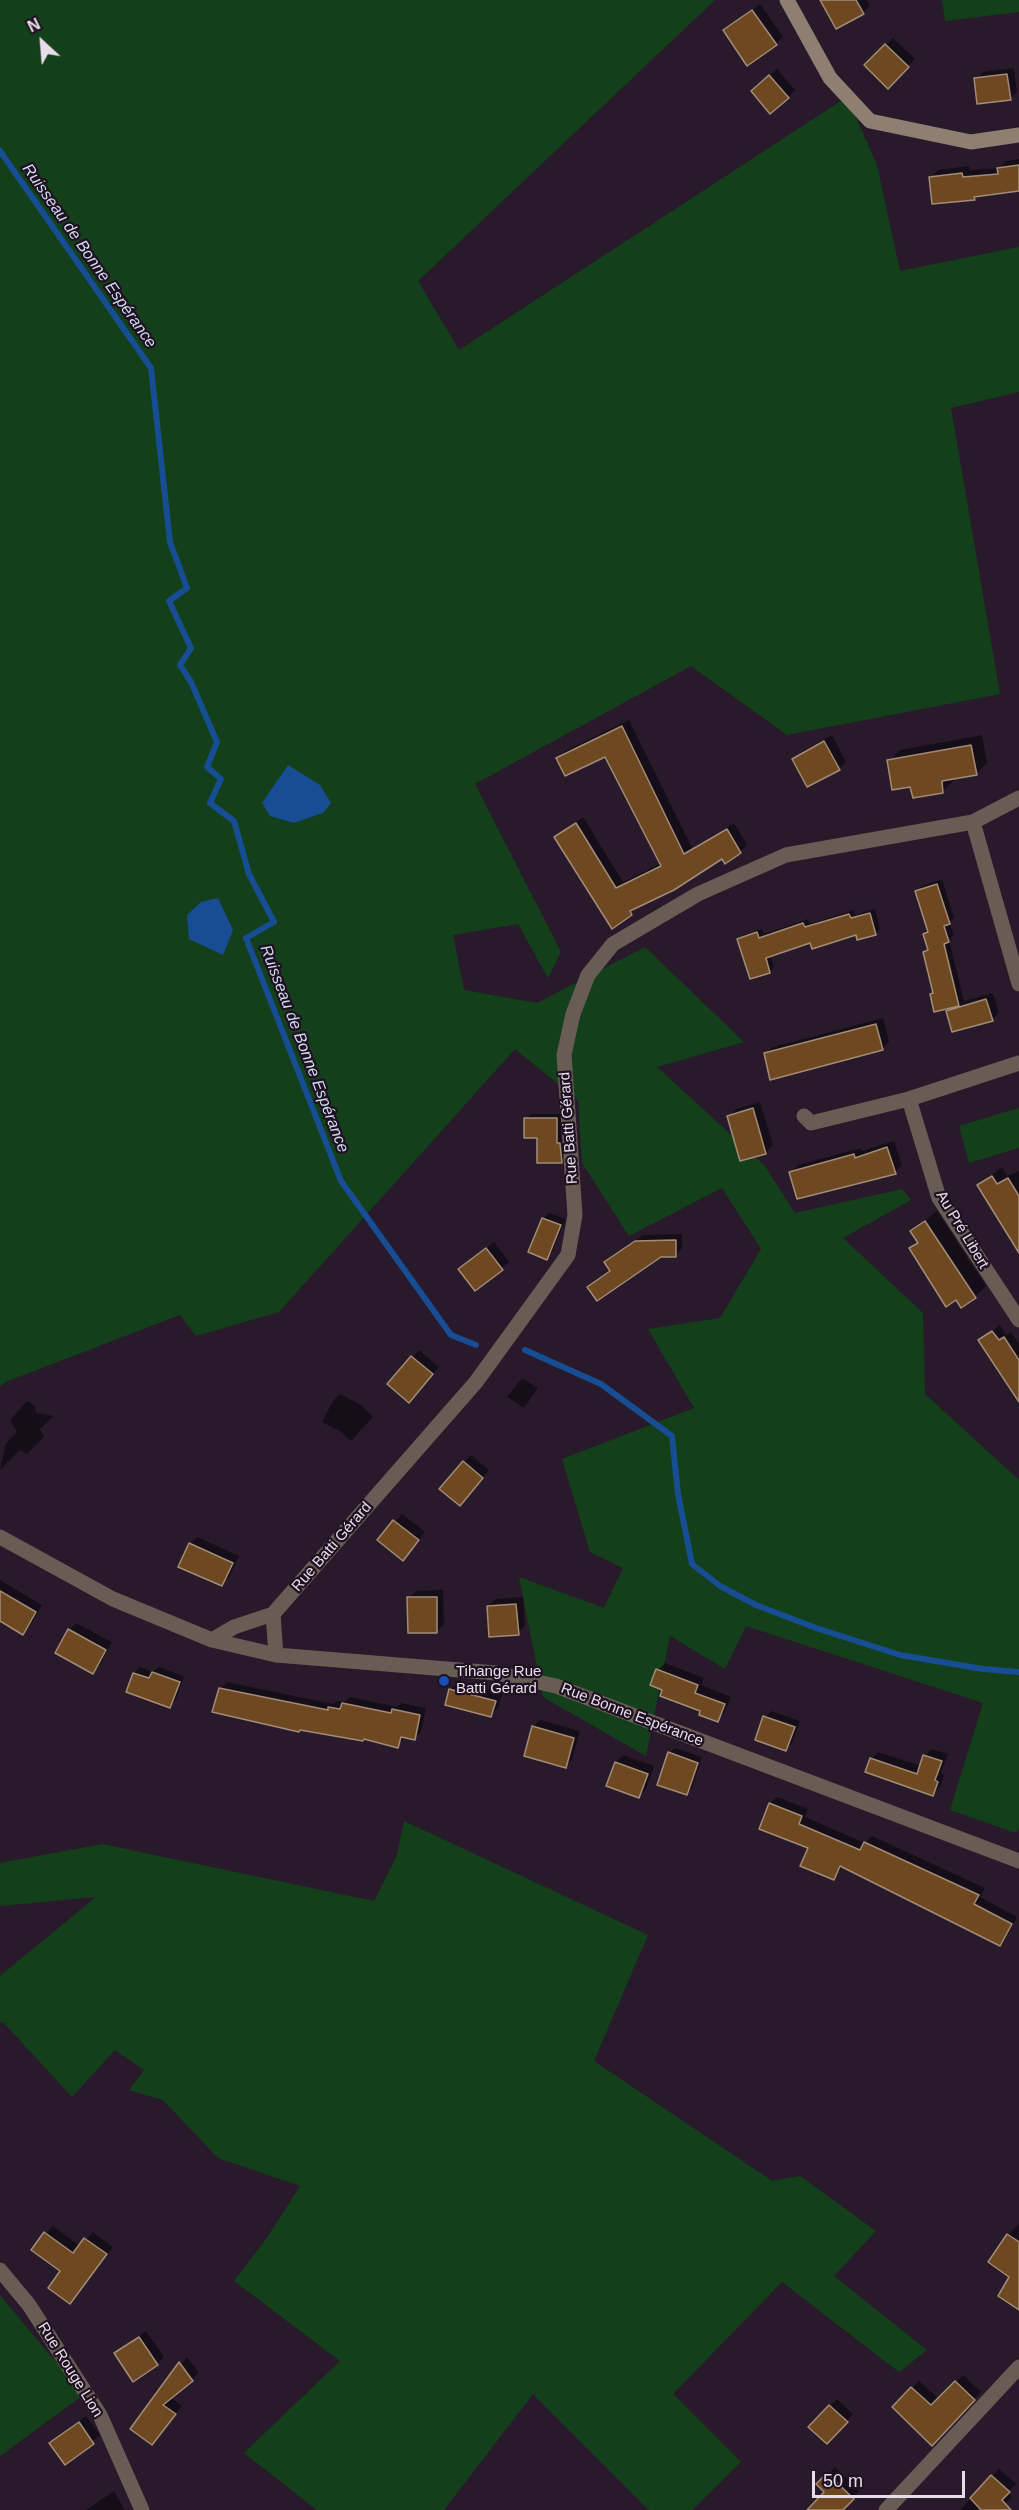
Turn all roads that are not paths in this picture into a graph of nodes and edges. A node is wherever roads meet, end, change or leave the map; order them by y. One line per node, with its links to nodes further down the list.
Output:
1 (787, 0): 2 (street)
2 (1019, 135)
3 (1019, 798): 4 (street, Rue Batti Gérard)
4 (973, 822): 5 (street); 11 (street, Rue Batti Gérard)
5 (1019, 984)
6 (1019, 1063): 7 (street)
7 (909, 1099): 8 (street); 9 (street, Au Pré Libert)
8 (804, 1116)
9 (1019, 1320)
10 (0, 1537): 12 (street, Rue Bonne Espérance)
11 (273, 1614): 12 (street); 13 (street)
12 (212, 1640): 13 (street, Rue Bonne Espérance)
13 (276, 1656): 14 (street, Rue Bonne Espérance)
14 (1019, 1861)
15 (0, 2270): 17 (street, Rue Rouge Lion)
16 (1019, 2367): 18 (street)
17 (142, 2510)
18 (886, 2510)

